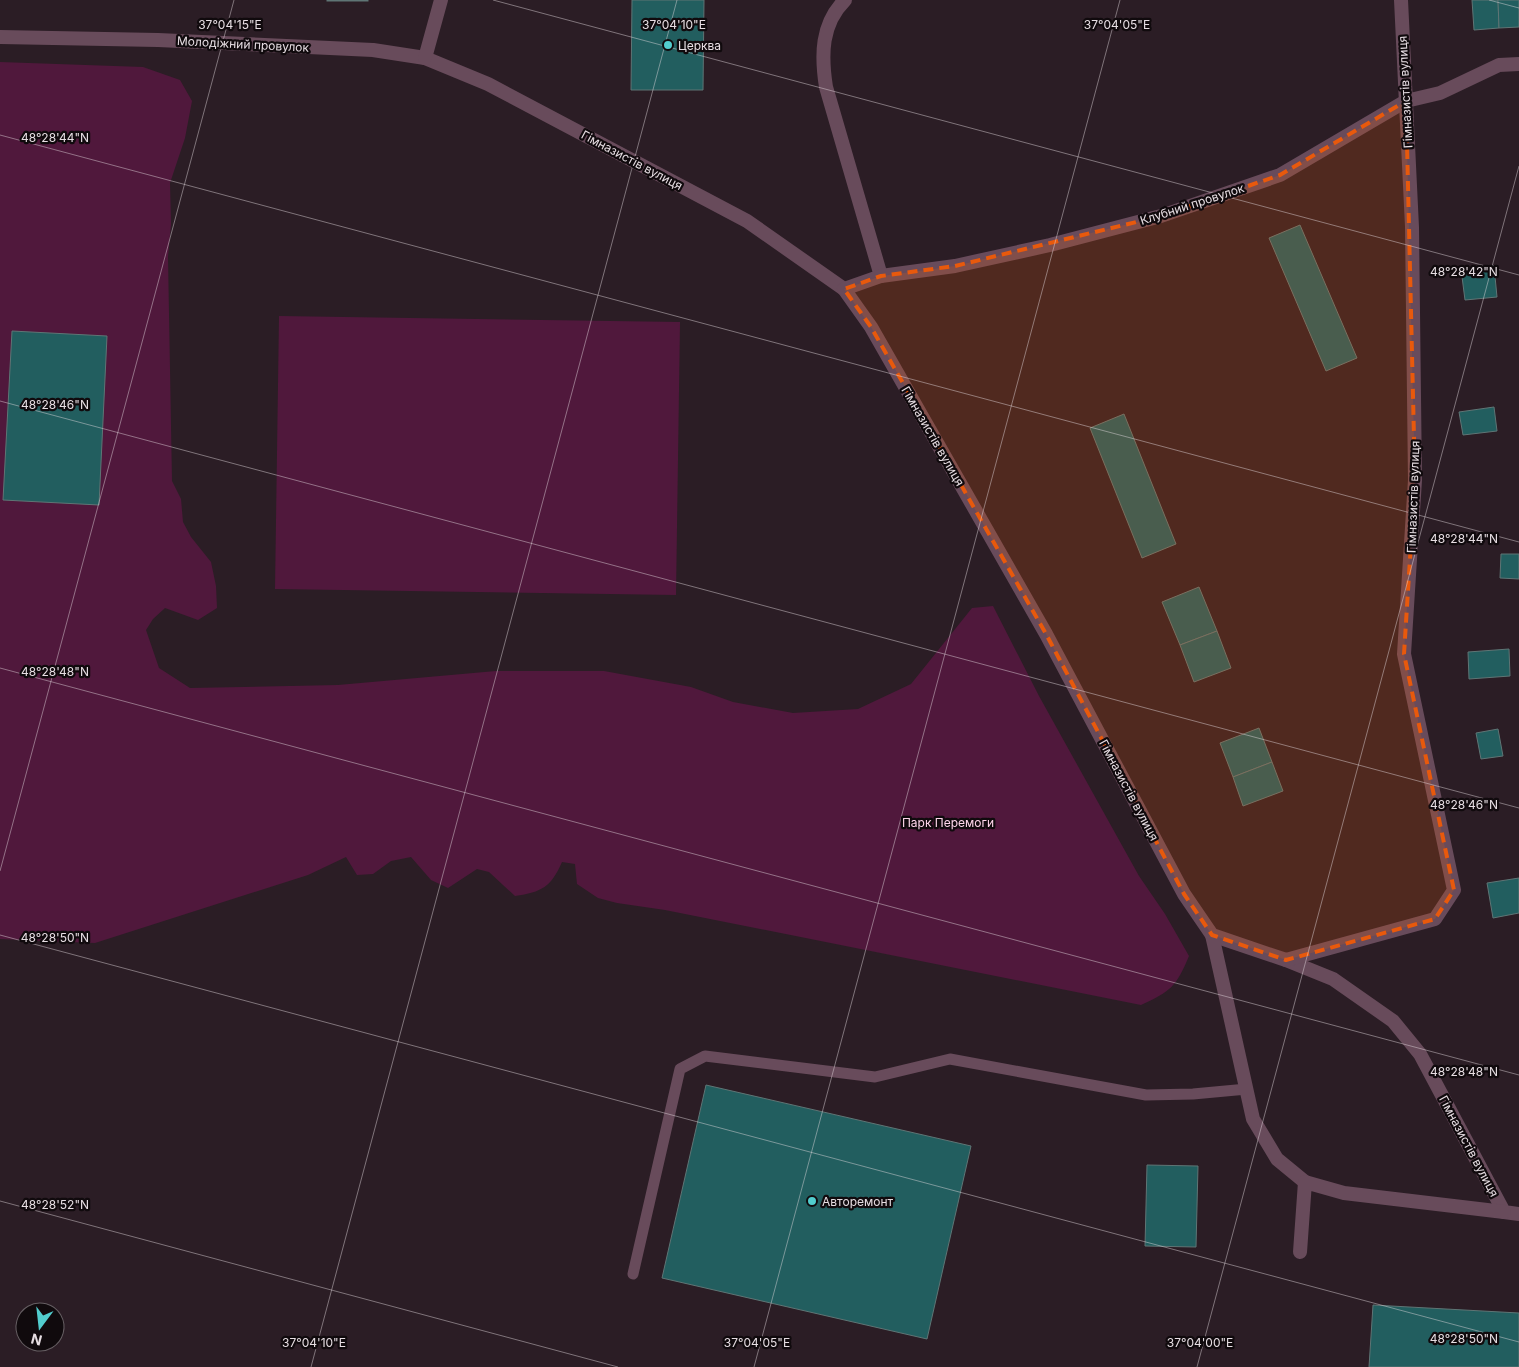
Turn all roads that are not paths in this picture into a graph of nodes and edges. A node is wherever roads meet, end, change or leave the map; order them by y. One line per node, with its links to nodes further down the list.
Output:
1 (440, 0): 5 (street)
2 (845, 0): 8 (street)
3 (1401, 0): 7 (street, Гімназистів вулиця)
4 (0, 37): 5 (street, Молодіжний провулок)
5 (425, 58): 9 (street, Гімназистів вулиця)
6 (1519, 64): 7 (street, Клубний провулок)
7 (1406, 101): 8 (street, Клубний провулок); 11 (street, Гімназистів вулиця)
8 (881, 276): 9 (street, Клубний провулок)
9 (844, 289): 10 (street, Гімназистів вулиця)
10 (1212, 935): 11 (street, Гімназистів вулиця); 12 (street)
11 (1286, 960): 14 (street, Гімназистів вулиця)
12 (1247, 1089): 13 (street); 17 (lane)
13 (1304, 1182): 14 (street); 16 (street)
14 (1504, 1212): 15 (street, Гімназистів вулиця)
15 (1519, 1214)
16 (1300, 1252)
17 (633, 1274)

